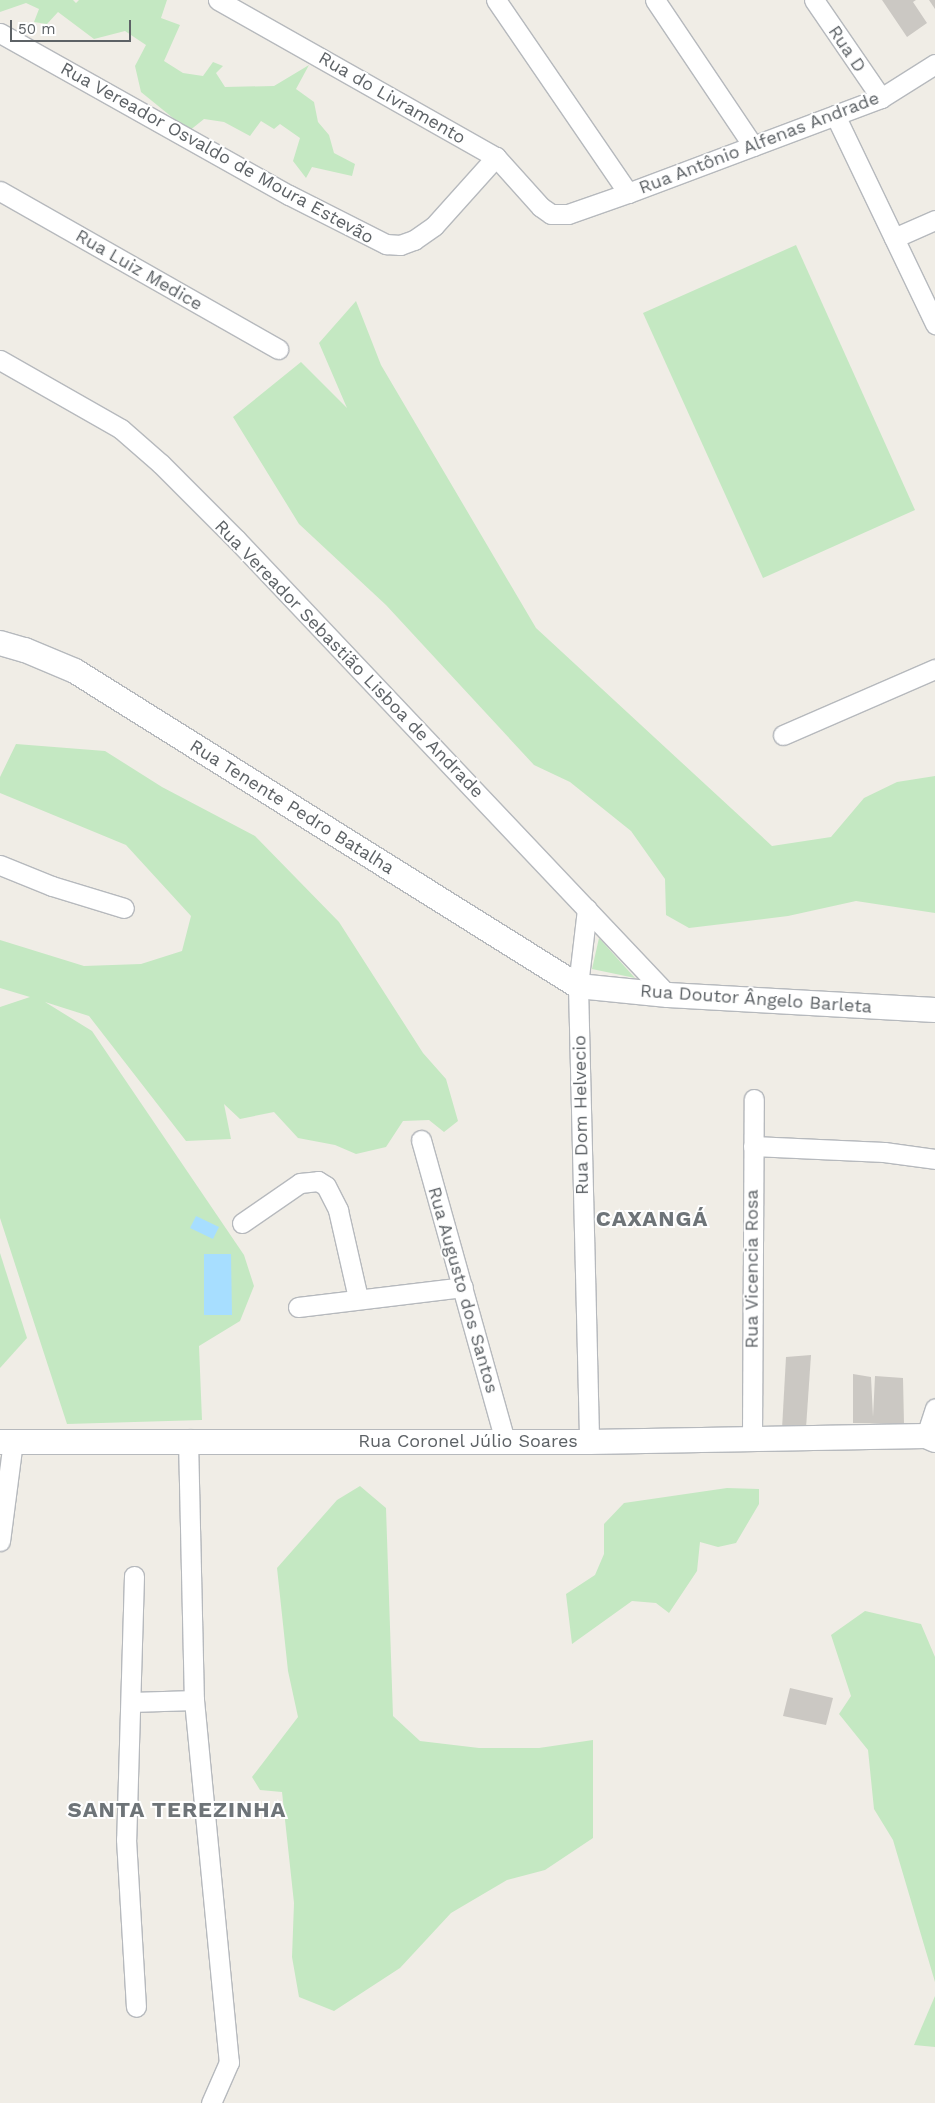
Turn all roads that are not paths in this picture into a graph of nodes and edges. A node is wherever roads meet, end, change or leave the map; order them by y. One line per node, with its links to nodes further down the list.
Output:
1 (218, 0): 10 (street, Rua do Livramento)
2 (496, 0): 12 (street, Rua Antônio Alfenas Andrade)
3 (655, 0): 9 (street)
4 (814, 0): 7 (street, Rua D)
5 (0, 33): 10 (street, Rua Vereador Osvaldo de Moura Estevão)
6 (935, 64): 7 (street, Rua Antônio Alfenas Andrade)
7 (880, 98): 8 (street, Rua Antônio Alfenas Andrade)
8 (835, 115): 9 (street, Rua Antônio Alfenas Andrade); 14 (street)
9 (753, 146): 12 (street, Rua Antônio Alfenas Andrade)
10 (496, 157): 12 (street, Rua do Livramento)
11 (0, 191): 16 (street, Rua Luiz Medice)
12 (628, 193)
13 (935, 220): 14 (street)
14 (894, 238): 15 (street)
15 (935, 324)
16 (278, 349)
17 (0, 360): 23 (street, Rua Vereador Sebastião Lisboa de Andrade)
18 (0, 644): 24 (street, Rua Tenente Pedro Batalha)
19 (935, 668): 20 (street)
20 (783, 735)
21 (0, 865): 22 (street)
22 (124, 908)
23 (587, 910): 24 (street, Rua Dom Helvecio); 25 (street, Rua Vereador Sebastião Lisboa de Andrade)
24 (578, 986): 25 (street, Rua Doutor Ângelo Barleta); 41 (street, Rua Dom Helvecio)
25 (668, 995): 26 (street, Rua Doutor Ângelo Barleta)
26 (935, 1010)
27 (754, 1099): 29 (street, Rua Vicencia Rosa)
28 (421, 1140): 32 (street, Rua Augusto dos Santos)
29 (753, 1146): 30 (street); 38 (street, Rua Vicencia Rosa)
30 (935, 1159)
31 (242, 1223): 33 (street)
32 (463, 1287): 33 (street); 39 (street, Rua Augusto dos Santos)
33 (358, 1298): 34 (street)
34 (298, 1307)
35 (935, 1408): 36 (street)
36 (931, 1438): 38 (street, Rua Coronel Júlio Soares)
37 (188, 1439): 39 (street, Rua Coronel Júlio Soares); 40 (street, Rua Coronel Júlio Soares); 44 (street)
38 (752, 1439): 41 (street, Rua Coronel Júlio Soares)
39 (505, 1440): 41 (street, Rua Coronel Júlio Soares)
40 (7, 1441): 42 (street)
41 (589, 1442)
42 (0, 1542)
43 (134, 1576): 45 (street)
44 (194, 1700): 45 (street); 47 (street)
45 (132, 1702): 46 (street)
46 (136, 2007)
47 (211, 2103)

